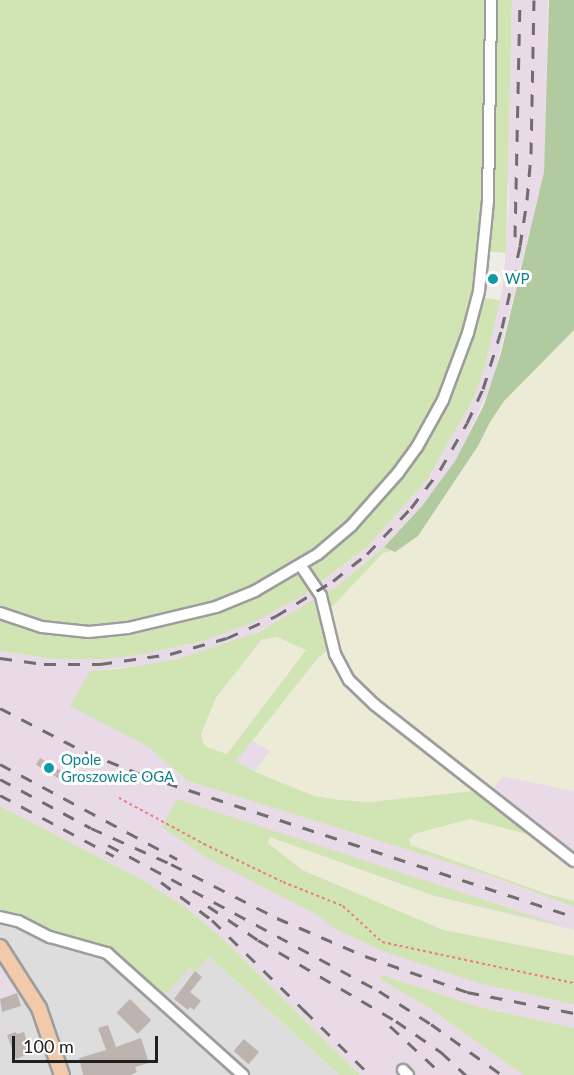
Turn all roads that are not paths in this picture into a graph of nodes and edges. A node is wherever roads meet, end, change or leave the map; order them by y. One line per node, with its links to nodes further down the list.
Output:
1 (490, 0): 2 (street)
2 (301, 566): 3 (street); 4 (street)
3 (0, 613)
4 (574, 861)
5 (0, 917): 7 (street)
6 (0, 947): 8 (main road)
7 (242, 1074)
8 (62, 1075)

